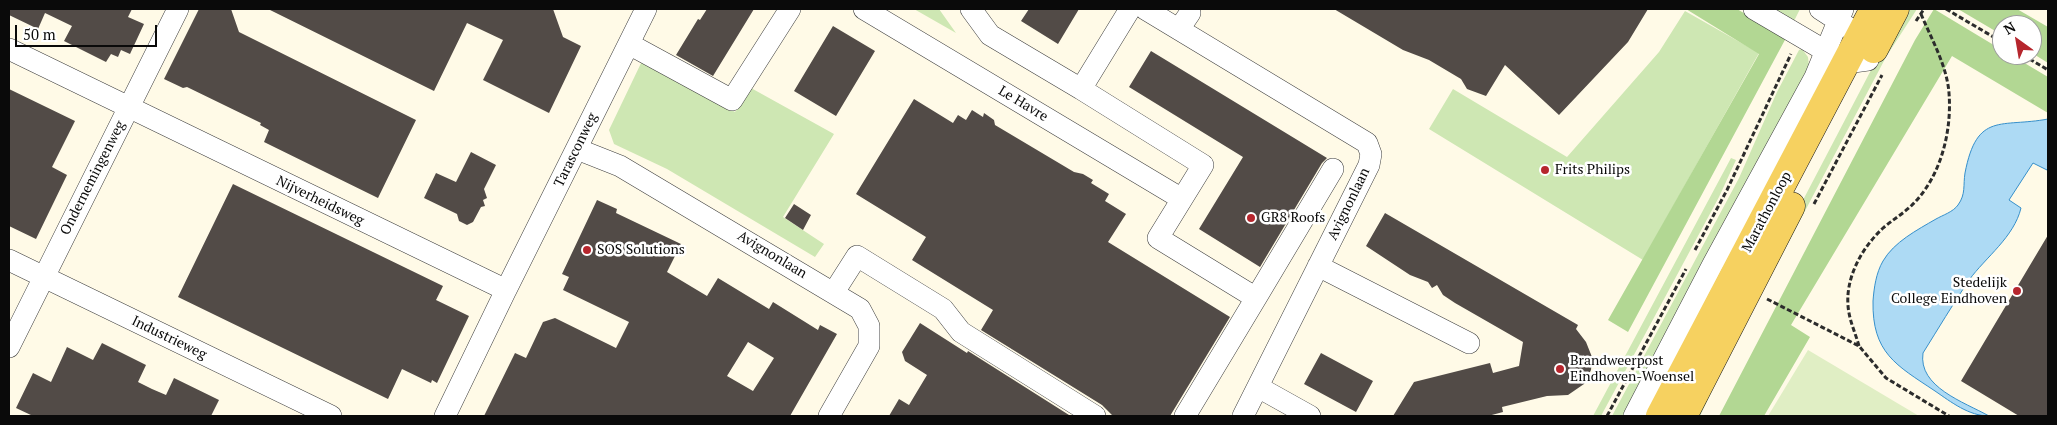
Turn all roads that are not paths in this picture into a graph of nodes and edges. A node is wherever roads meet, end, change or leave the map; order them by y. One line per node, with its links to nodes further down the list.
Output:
1 (178, 9): 16 (street, Ondernemingenweg)
2 (646, 9): 12 (street, Tarasconweg)
3 (790, 9): 12 (street)
4 (864, 9): 19 (street, Le Havre)
5 (972, 9): 15 (street)
6 (1130, 9): 15 (street)
7 (1145, 9): 21 (street, Avignonlaan)
8 (1754, 9): 14 (street)
9 (1874, 9): 14 (main road, Marathonloop)
10 (1834, 12): 14 (street); 14 (street, Marathonloop)
11 (1908, 12): 14 (main road, Marathonloop)
12 (629, 44): 17 (street, Tarasconweg)
13 (9, 49): 16 (street, Nijverheidsweg)
14 (1850, 52): 36 (street, Marathonloop); 37 (main road, Marathonloop); 38 (main road, Marathonloop)
15 (1081, 89): 19 (street)
16 (128, 109): 22 (street, Ondernemingenweg); 23 (street, Nijverheidsweg)
17 (577, 149): 23 (street, Tarasconweg); 24 (street, Avignonlaan)
18 (1333, 170): 25 (street)
19 (1182, 200): 25 (street)
20 (9, 260): 22 (street, Industrieweg)
21 (1318, 266): 26 (street); 28 (street, Avignonlaan)
22 (43, 277): 27 (street, Ondernemingenweg); 29 (street, Industrieweg)
23 (506, 290): 30 (street)
24 (834, 292): 31 (street, Avignonlaan); 32 (street)
25 (1256, 298): 33 (street)
26 (1469, 343)
27 (9, 347)
28 (1258, 387): 34 (street, Avignonlaan); 35 (street)
29 (331, 416)
30 (446, 416)
31 (828, 416)
32 (1095, 416)
33 (1185, 416)
34 (1243, 416)
35 (1310, 416)
36 (1634, 416)
37 (1660, 416)
38 (1684, 416)

